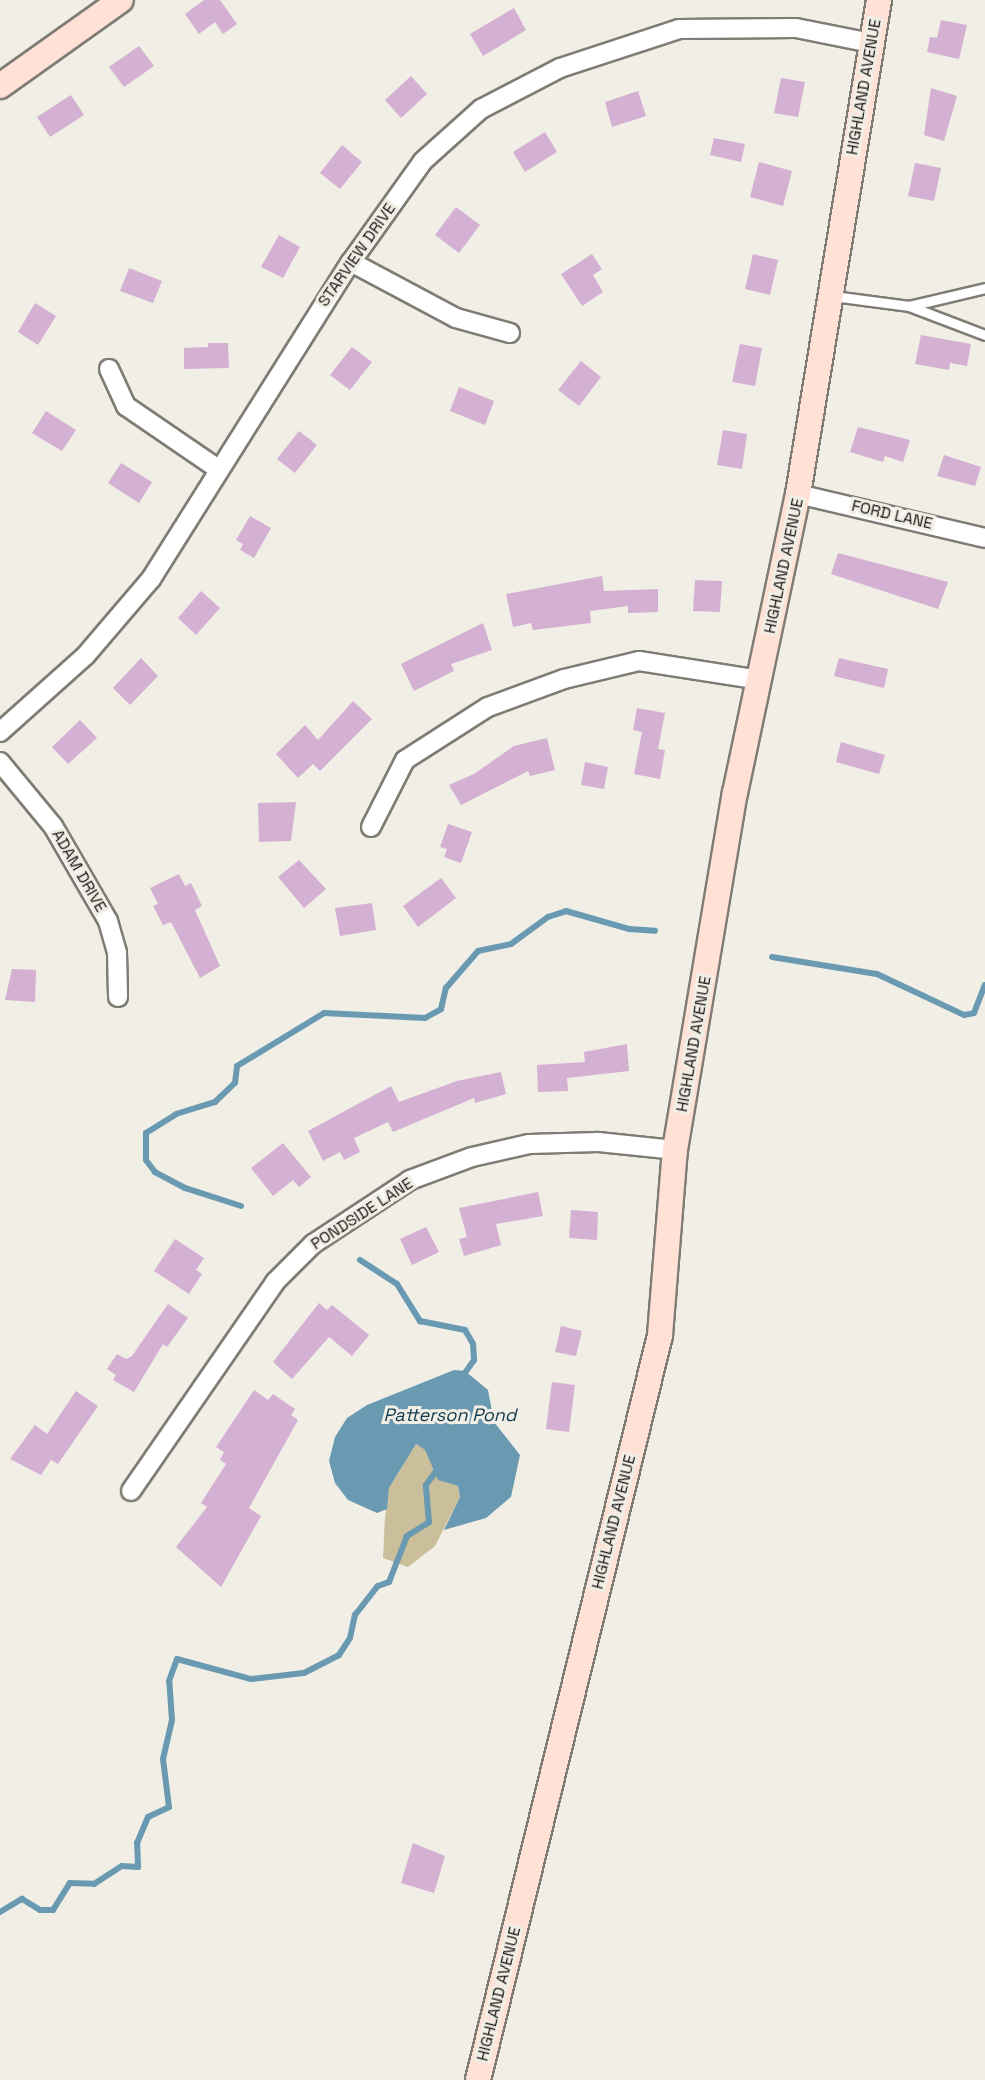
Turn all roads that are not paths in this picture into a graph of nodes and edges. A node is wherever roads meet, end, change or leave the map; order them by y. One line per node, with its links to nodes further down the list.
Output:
1 (121, 0): 4 (street)
2 (879, 0): 3 (street, HIGHLAND AVENUE)
3 (871, 44): 5 (street, STARVIEW DRIVE); 7 (street, HIGHLAND AVENUE)
4 (0, 86)
5 (351, 262): 9 (street); 12 (street, STARVIEW DRIVE)
6 (985, 288): 8 (lane)
7 (830, 295): 8 (lane); 13 (street, HIGHLAND AVENUE)
8 (909, 306): 10 (lane)
9 (510, 333)
10 (985, 335)
11 (109, 369): 12 (street)
12 (218, 470): 16 (street, STARVIEW DRIVE)
13 (798, 494): 14 (street, FORD LANE); 15 (street, HIGHLAND AVENUE)
14 (985, 538)
15 (760, 680): 18 (street); 20 (street, HIGHLAND AVENUE)
16 (0, 732)
17 (0, 762): 19 (street, ADAM DRIVE)
18 (371, 827)
19 (118, 997)
20 (675, 1150): 21 (street, PONDSIDE LANE); 22 (street, HIGHLAND AVENUE)
21 (131, 1491)
22 (478, 2080)

